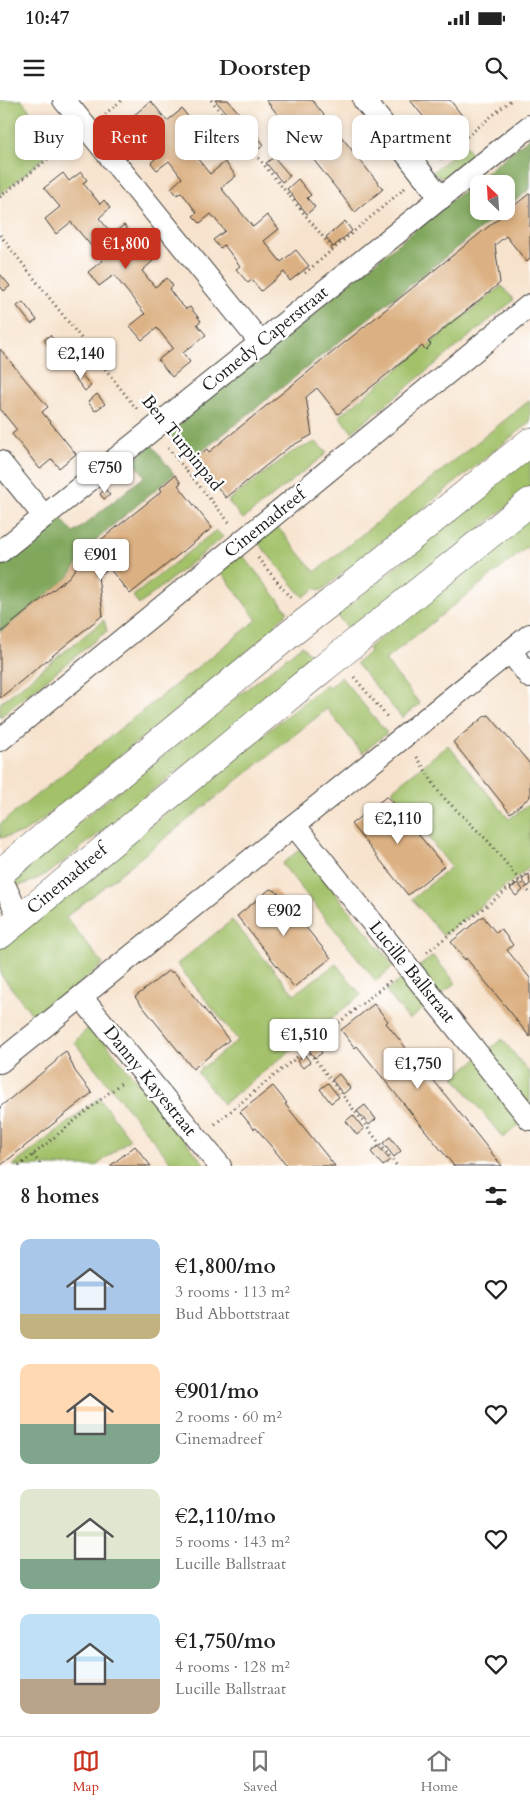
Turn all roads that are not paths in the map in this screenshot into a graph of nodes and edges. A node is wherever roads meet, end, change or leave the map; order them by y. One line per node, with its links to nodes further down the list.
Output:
1 (64, 100): 6 (street)
2 (364, 100): 4 (street)
3 (530, 126): 4 (street, Comedy Caperstraat)
4 (441, 198): 6 (street, Comedy Caperstraat)
5 (530, 305): 15 (street, Cinemadreef)
6 (261, 343): 10 (street, Comedy Caperstraat)
7 (530, 442): 17 (main road, bridge)
8 (0, 462): 10 (street)
9 (530, 502): 18 (main road, Cinemadreef, bridge)
10 (44, 516): 11 (street, Comedy Caperstraat)
11 (0, 552)
12 (530, 635): 13 (street)
13 (510, 651): 14 (street); 16 (street)
14 (530, 677)
15 (0, 740)
16 (294, 825): 19 (street); 21 (street, Lucille Ballstraat)
17 (0, 874): 18 (street)
18 (7, 920)
19 (81, 997): 20 (street); 22 (street, Danny Kayestraat)
20 (0, 1062)
21 (530, 1119)
22 (220, 1166)

